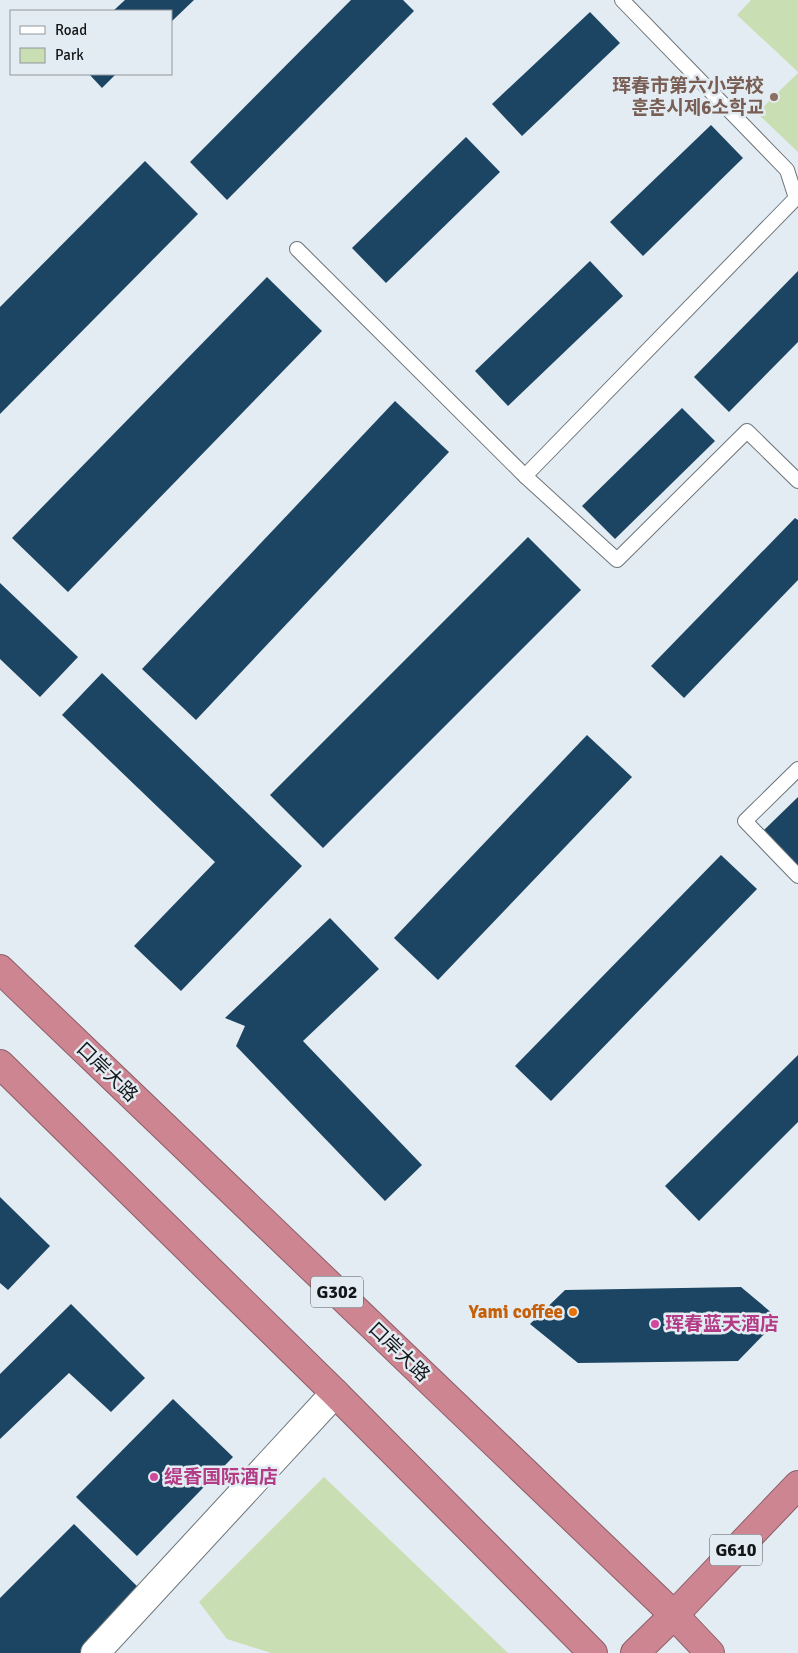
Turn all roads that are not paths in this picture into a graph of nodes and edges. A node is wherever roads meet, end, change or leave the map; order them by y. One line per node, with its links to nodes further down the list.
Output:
1 (622, 0): 2 (lane)
2 (797, 199): 4 (lane)
3 (297, 248): 4 (lane)
4 (525, 476): 5 (lane)
5 (798, 481)
6 (798, 768): 7 (lane)
7 (798, 876)
8 (0, 969): 12 (highway, 口岸大路 / G302)
9 (0, 1064): 10 (highway)
10 (335, 1393): 13 (street); 14 (highway)
11 (798, 1485): 12 (highway, G610)
12 (674, 1615): 15 (highway, G610); 16 (highway, 口岸大路 / G302)
13 (95, 1653)
14 (593, 1653)
15 (635, 1653)
16 (710, 1653)

